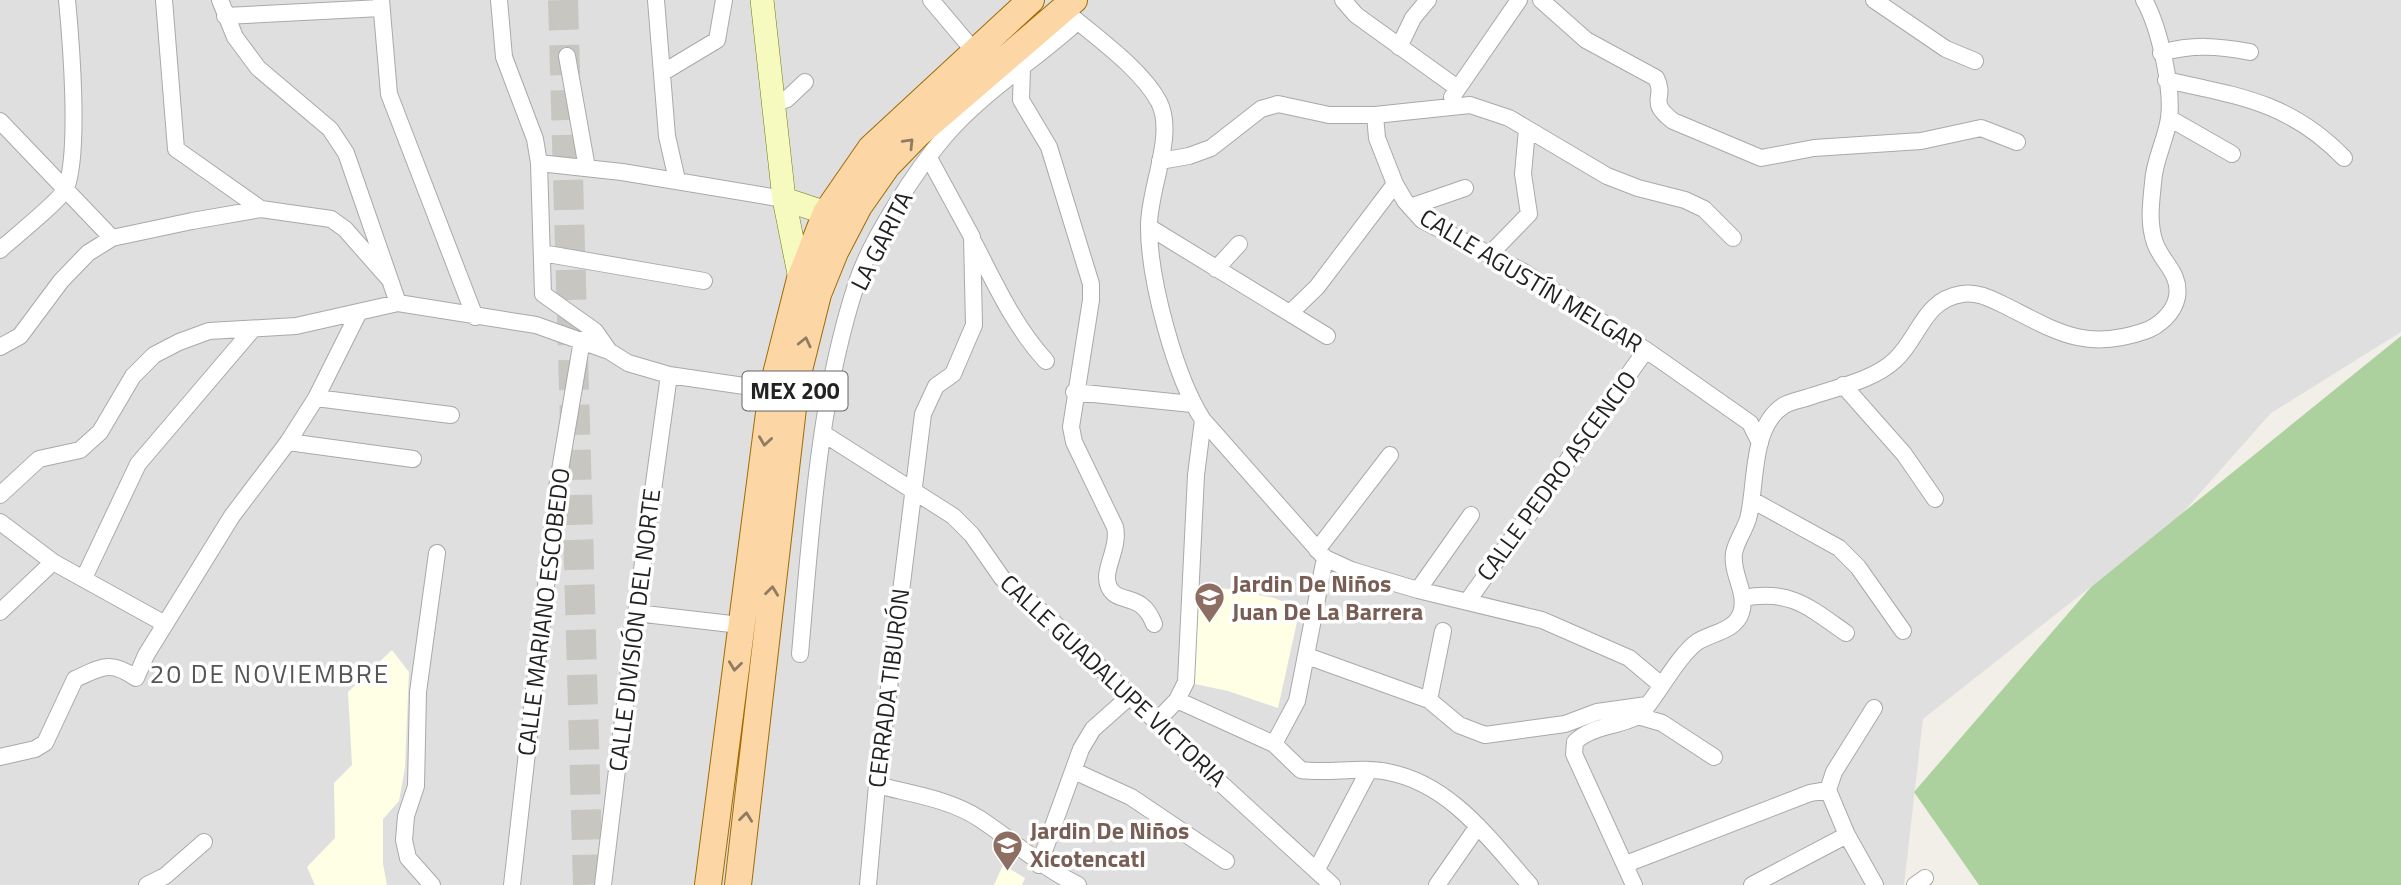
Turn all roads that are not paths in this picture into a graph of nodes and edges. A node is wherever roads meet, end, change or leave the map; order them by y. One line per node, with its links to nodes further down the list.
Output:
1 (67, 0): 46 (street)
2 (164, 0): 49 (street)
3 (499, 0): 41 (street)
4 (656, 0): 26 (street)
5 (724, 0): 26 (street)
6 (762, 0): 30 (main road)
7 (931, 0): 20 (street)
8 (1031, 0): 20 (main road, MEX 200)
9 (1343, 0): 19 (street)
10 (1428, 0): 19 (street)
11 (1518, 0): 29 (street)
12 (1541, 0): 36 (street)
13 (1877, 0): 24 (street)
14 (2144, 0): 22 (street)
15 (381, 4): 16 (street); 66 (street)
16 (331, 5): 17 (street)
17 (222, 8): 61 (street)
18 (1072, 10): 25 (street, LA GARITA); 40 (street); 136 (main road, MEX 200, one-way to 18)
19 (1399, 47): 29 (street)
20 (974, 51): 50 (main road, MEX 200)
21 (2250, 52): 22 (street)
22 (2161, 53): 27 (street)
23 (567, 55): 42 (street)
24 (1975, 61)
25 (1022, 68): 38 (street, LA GARITA); 77 (street)
26 (662, 73): 43 (street)
27 (2166, 80): 33 (street); 39 (street)
28 (805, 82): 30 (street)
29 (1457, 88): 31 (street)
30 (774, 104): 47 (main road)
31 (1448, 106): 32 (street); 35 (street)
32 (1375, 116): 40 (street); 44 (street, CALLE AGUSTÍN MELGAR)
33 (2169, 118): 37 (street); 75 (street)
34 (0, 121): 46 (street)
35 (1527, 129): 54 (street); 58 (street)
36 (2017, 142)
37 (2232, 154)
38 (929, 158): 52 (street); 82 (street, LA GARITA)
39 (2344, 158)
40 (1160, 160): 51 (street)
41 (539, 163): 42 (street); 57 (street)
42 (587, 168): 43 (street)
43 (677, 180): 47 (street)
44 (1395, 184): 48 (street, CALLE AGUSTÍN MELGAR); 64 (street)
45 (1465, 188): 48 (street)
46 (66, 190): 53 (street); 56 (street)
47 (784, 200): 50 (main road); 60 (main road)
48 (1410, 207): 58 (street, CALLE AGUSTÍN MELGAR)
49 (261, 209): 53 (street); 61 (street)
50 (826, 213): 60 (main road, MEX 200)
51 (1149, 227): 59 (street); 79 (street)
52 (972, 237): 73 (street); 87 (street, CERRADA TIBURÓN)
53 (112, 238): 70 (street)
54 (1733, 238)
55 (1238, 244): 59 (street)
56 (0, 250)
57 (542, 253): 62 (street); 72 (street)
58 (1491, 253): 71 (street, CALLE AGUSTÍN MELGAR)
59 (1216, 268): 64 (street)
60 (800, 279): 76 (main road, MEX 200)
61 (390, 280): 63 (street)
62 (704, 281)
63 (398, 303): 65 (street); 66 (street)
64 (1290, 313): 68 (street)
65 (358, 314): 67 (street); 78 (street)
66 (475, 317): 69 (street)
67 (253, 329): 88 (street); 96 (street)
68 (1327, 336)
69 (582, 340): 72 (street); 133 (street, CALLE MARIANO ESCOBEDO)
70 (0, 347)
71 (1646, 350): 84 (street, CALLE AGUSTÍN MELGAR); 99 (street, CALLE PEDRO ASCENCIO)
72 (608, 351): 74 (street)
73 (1046, 361)
74 (669, 375): 76 (street); 101 (street, CALLE DIVISIÓN DEL NORTE)
75 (1843, 385): 84 (street); 89 (street)
76 (772, 390): 104 (main road, MEX 200, one-way to 104)
77 (1074, 392): 79 (street); 103 (street)
78 (316, 398): 80 (street); 83 (street)
79 (1192, 404): 81 (street)
80 (450, 415)
81 (1203, 421): 94 (street); 112 (street)
82 (824, 434): 87 (street, CALLE GUADALUPE VICTORIA); 108 (street, LA GARITA)
83 (288, 442): 86 (street); 102 (street)
84 (1760, 443): 90 (street)
85 (1390, 455): 94 (street)
86 (413, 459)
87 (913, 491): 111 (street, CALLE GUADALUPE VICTORIA); 122 (street, CERRADA TIBURÓN)
88 (0, 495)
89 (1935, 499)
90 (1752, 500): 98 (street); 106 (street)
91 (1471, 515): 97 (street)
92 (0, 523): 95 (street)
93 (438, 553): 132 (street)
94 (1321, 554): 97 (street); 109 (street)
95 (53, 562): 96 (street); 100 (street)
96 (84, 578): 102 (street)
97 (1418, 590): 99 (street)
98 (1743, 598): 107 (street); 110 (street)
99 (1467, 602): 110 (street)
100 (0, 612)
101 (636, 613): 104 (street); 134 (street, CALLE DIVISIÓN DEL NORTE)
102 (165, 624): 118 (street)
103 (1154, 624)
104 (740, 625): 135 (main road, MEX 200, one-way to 135)
105 (1443, 631): 113 (street)
106 (1903, 631)
107 (1846, 633)
108 (800, 654)
109 (1307, 656): 113 (street); 117 (street)
110 (1660, 684): 115 (street)
111 (1129, 697): 116 (street, CALLE GUADALUPE VICTORIA); 121 (street)
112 (1177, 699): 116 (street); 117 (street)
113 (1429, 700): 115 (street)
114 (1874, 708): 123 (street)
115 (1643, 711): 119 (street); 128 (street)
116 (1156, 722): 130 (street, CALLE GUADALUPE VICTORIA)
117 (1274, 744): 120 (street)
118 (0, 757)
119 (1714, 757)
120 (1369, 770): 124 (street); 130 (street)
121 (1074, 771): 127 (street); 129 (street)
122 (877, 785): 129 (street); 137 (street, CERRADA TIBURÓN)
123 (1828, 790): 125 (street); 128 (street)
124 (1478, 826): 140 (street); 141 (street)
125 (1847, 835): 143 (street); 144 (street)
126 (204, 842): 131 (street)
127 (1226, 861)
128 (1626, 864): 142 (street)
129 (1039, 865): 138 (street)
130 (1317, 869): 139 (street, CALLE GUADALUPE VICTORIA)
131 (147, 885)
132 (432, 885)
133 (512, 885)
134 (603, 885)
135 (708, 885)
136 (738, 885)
137 (869, 885)
138 (1078, 885)
139 (1332, 885)
140 (1437, 885)
141 (1530, 885)
142 (1634, 885)
143 (1752, 885)
144 (1875, 885)

